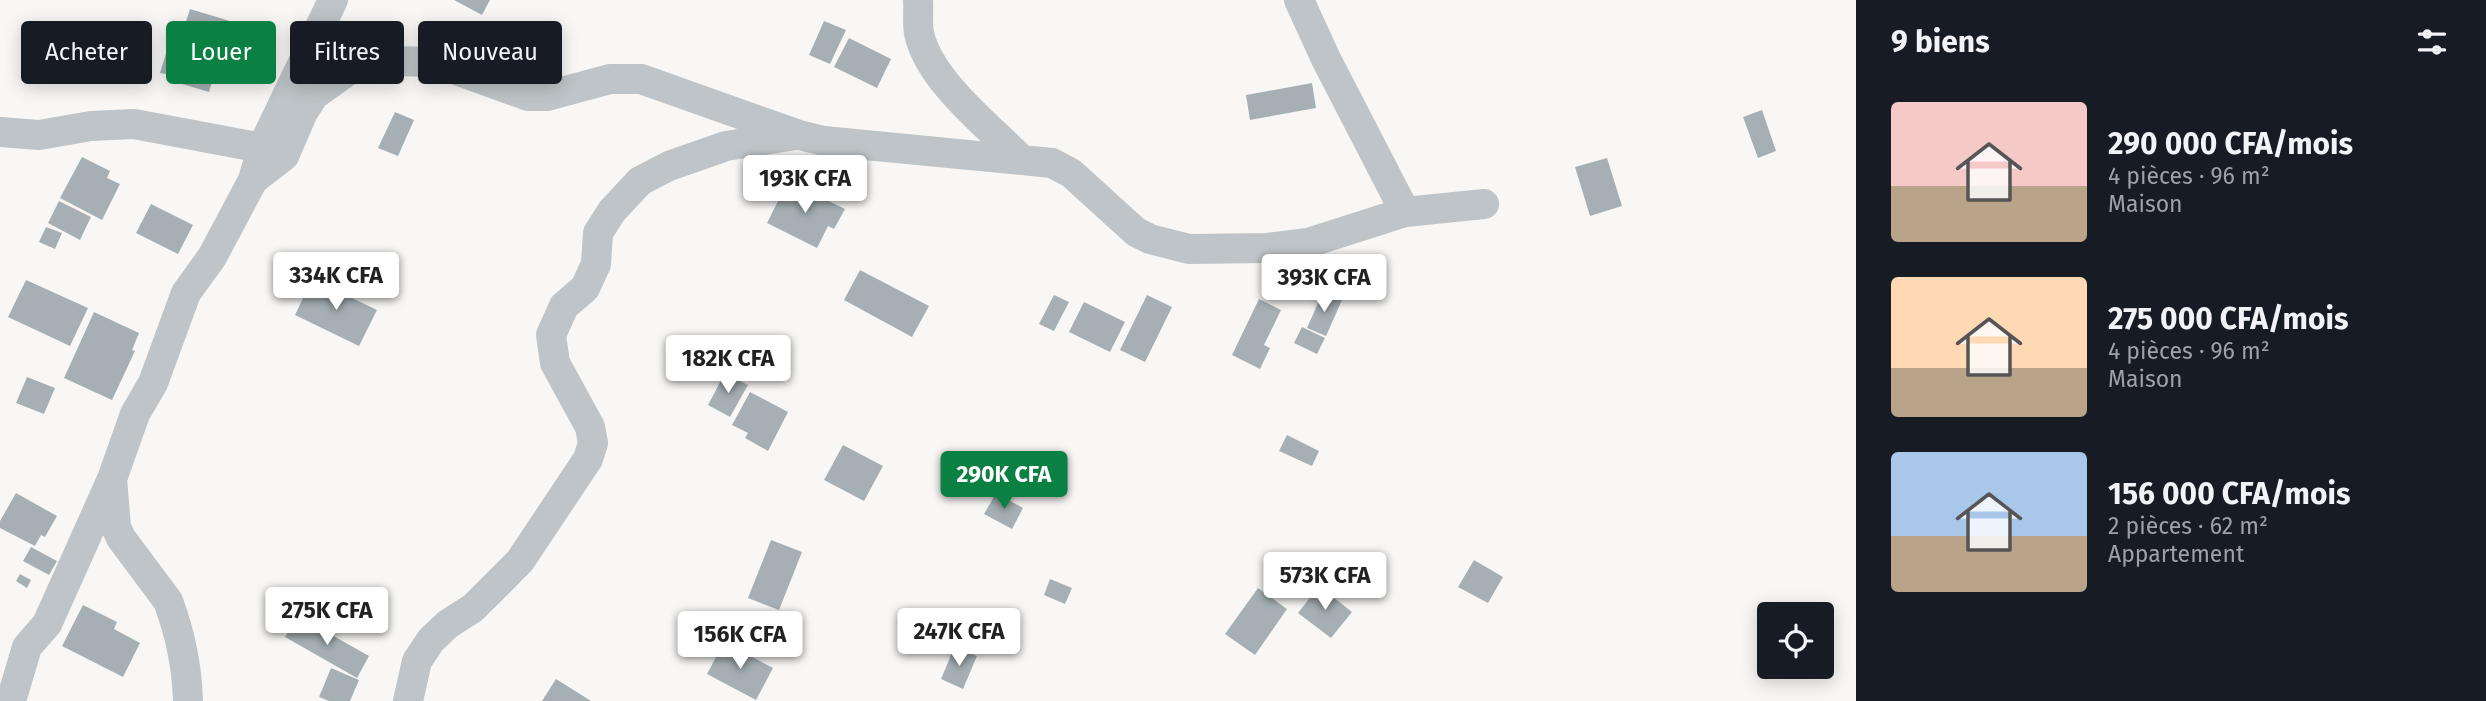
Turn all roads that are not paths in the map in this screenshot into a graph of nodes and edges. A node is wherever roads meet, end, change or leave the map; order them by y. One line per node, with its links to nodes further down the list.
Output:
1 (333, 0): 6 (street)
2 (918, 0): 7 (street)
3 (1299, 0): 10 (street)
4 (0, 132): 6 (street)
5 (799, 135): 7 (street); 8 (street); 15 (street)
6 (262, 148): 8 (street)
7 (1021, 159): 10 (street)
8 (253, 180): 11 (street)
9 (1484, 204): 10 (street)
10 (1405, 212)
11 (112, 479): 12 (street); 14 (street)
12 (14, 649): 13 (street)
13 (9, 696)
14 (188, 701)
15 (408, 701)

